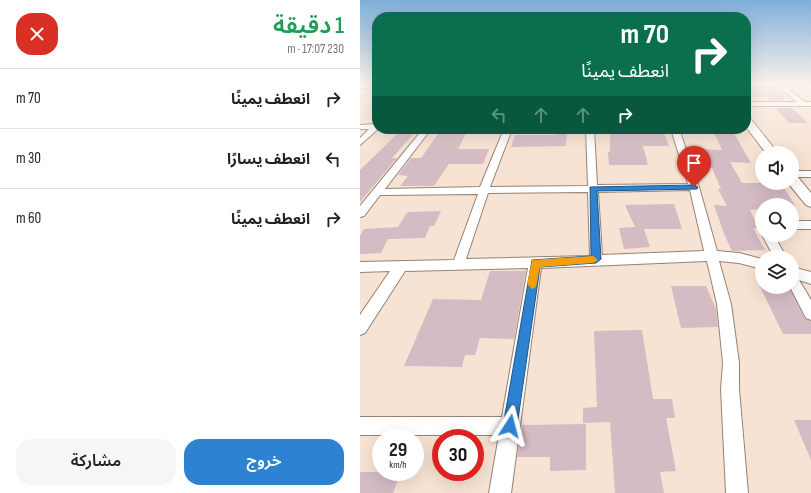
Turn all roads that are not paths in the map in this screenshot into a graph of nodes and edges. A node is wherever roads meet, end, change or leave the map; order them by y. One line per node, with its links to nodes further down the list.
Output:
1 (751, 126): 10 (street)
2 (360, 127): 3 (street)
3 (372, 127)
4 (372, 132): 9 (street)
5 (423, 134): 17 (street)
6 (506, 134): 16 (street)
7 (590, 134): 15 (street)
8 (677, 134): 13 (street)
9 (360, 143)
10 (766, 146)
11 (799, 174): 12 (street)
12 (811, 174)
13 (694, 187): 15 (street); 22 (street)
14 (799, 187): 18 (street)
15 (593, 189): 16 (street); 23 (street)
16 (484, 190): 17 (street); 27 (street)
17 (376, 192): 19 (street)
18 (811, 202)
19 (360, 213)
20 (799, 225): 21 (street)
21 (811, 225)
22 (713, 256): 23 (street); 24 (street); 37 (street)
23 (596, 259): 25 (street)
24 (755, 262)
25 (535, 263): 27 (street); 35 (street)
26 (402, 265): 27 (street); 28 (street); 33 (street)
27 (458, 265)
28 (360, 267)
29 (799, 274): 30 (street)
30 (811, 278)
31 (799, 292): 32 (street)
32 (811, 313)
33 (360, 328)
34 (360, 426): 35 (street)
35 (510, 426): 36 (street)
36 (500, 493)
37 (737, 493)

